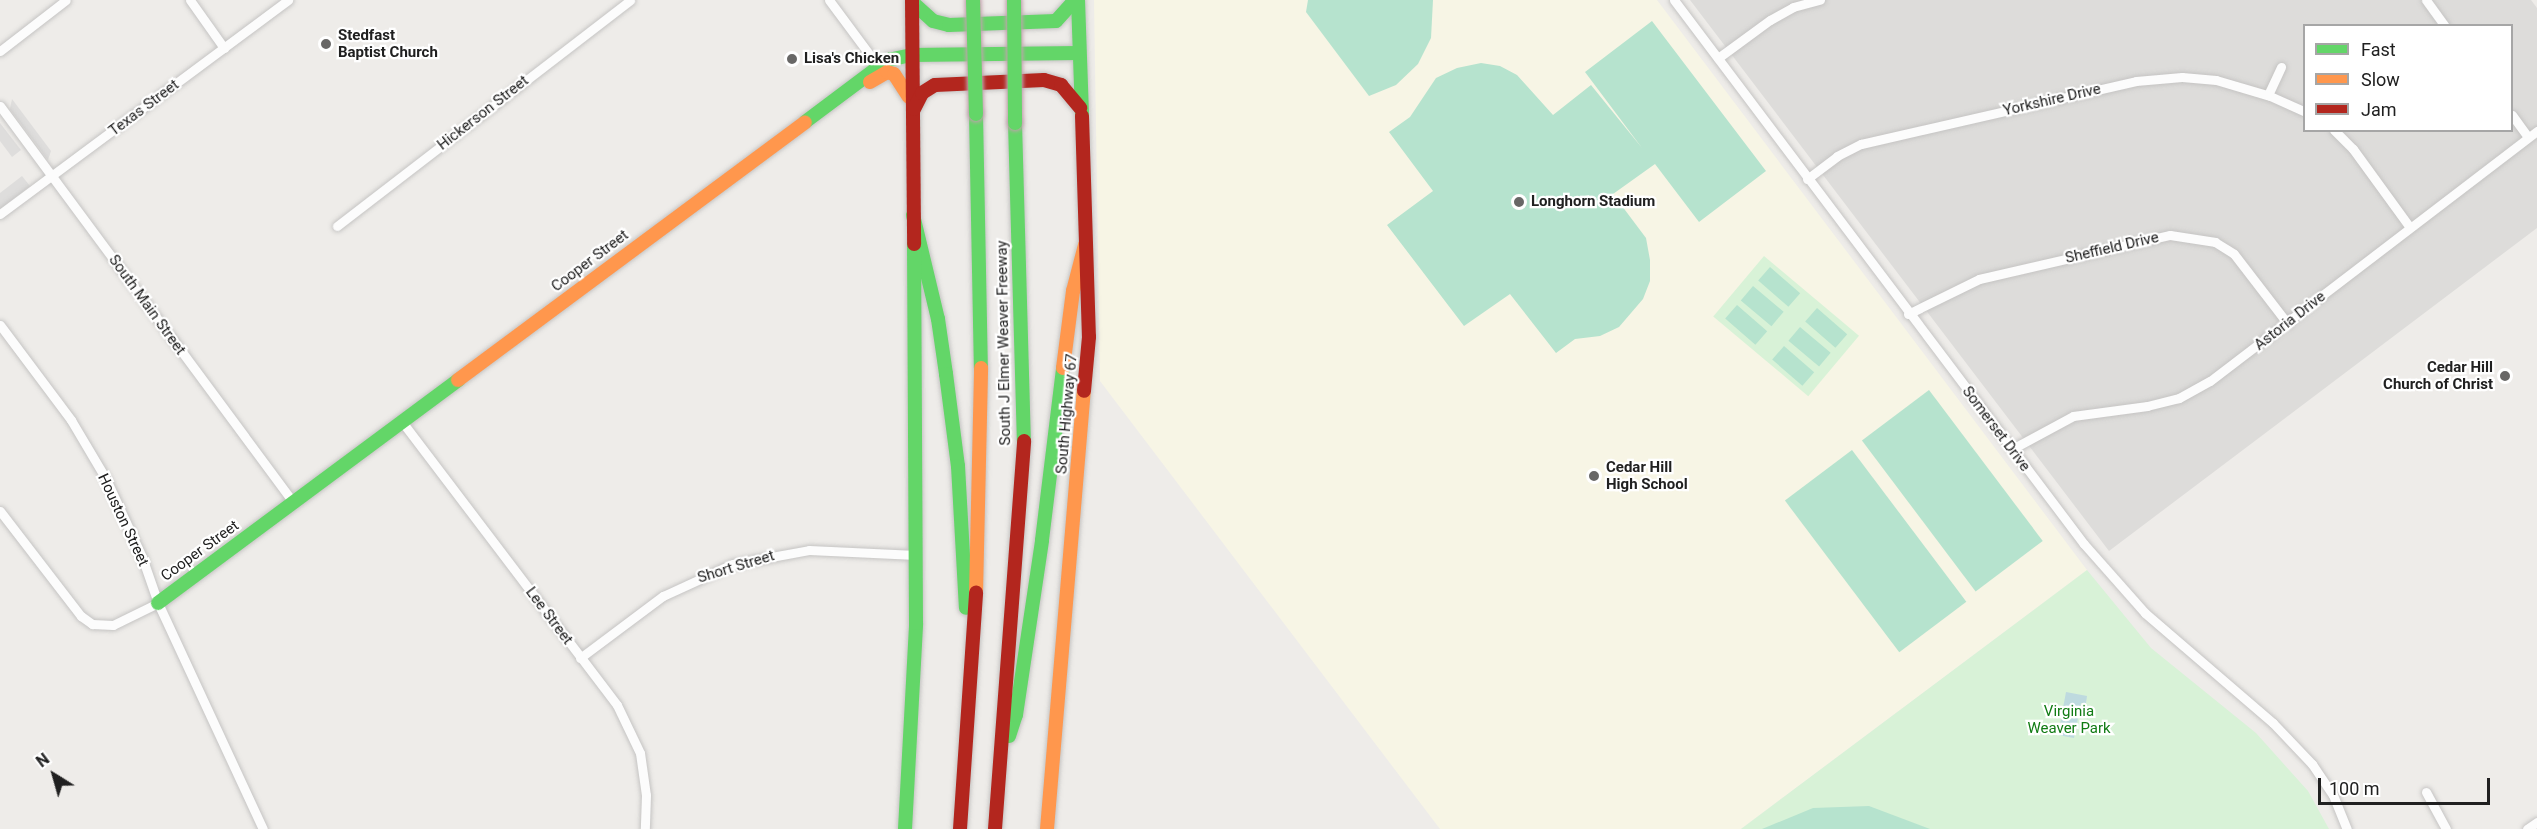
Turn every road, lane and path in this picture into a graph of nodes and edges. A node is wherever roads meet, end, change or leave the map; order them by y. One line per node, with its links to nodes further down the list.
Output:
1 (66, 0): 15 (street)
2 (190, 0): 14 (street)
3 (288, 0): 14 (street, Texas Street)
4 (630, 0): 35 (street, Hickerson Street)
5 (829, 0): 19 (street)
6 (973, 0): 47 (main road, South J Elmer Weaver Freeway, bridge)
7 (1014, 0): 49 (main road, South J Elmer Weaver Freeway, bridge)
8 (1076, 0): 12 (main road); 16 (main road, South Highway 67)
9 (1674, 0): 18 (street, Somerset Drive)
10 (1820, 0): 18 (street)
11 (2426, 0): 13 (street)
12 (912, 1): 17 (main road)
13 (2444, 24)
14 (224, 48): 31 (street, Texas Street)
15 (0, 51)
16 (1079, 53): 17 (main road, Cooper Street); 23 (main road, South Highway 67)
17 (911, 55): 19 (main road, Cooper Street); 24 (main road)
18 (1718, 58): 32 (street, Somerset Drive)
19 (878, 66): 26 (main road, Cooper Street)
20 (2281, 67): 21 (street)
21 (2268, 95): 25 (street, Yorkshire Drive); 32 (street, Yorkshire Drive)
22 (0, 106): 31 (street, South Main Street)
23 (1080, 108): 24 (main road); 37 (main road, South Highway 67)
24 (913, 111): 26 (main road); 34 (main road)
25 (2303, 111)
26 (810, 118): 41 (main road, Cooper Street)
27 (2513, 118): 30 (street)
28 (2537, 131): 30 (street, Astoria Drive)
29 (2336, 132): 36 (street)
30 (2528, 137): 36 (street, Astoria Drive)
31 (52, 177): 33 (street, Texas Street); 43 (street, South Main Street)
32 (1807, 179): 38 (street, Somerset Drive)
33 (0, 214)
34 (913, 215): 45 (main road); 47 (main road)
35 (337, 225)
36 (2409, 226): 39 (street, Astoria Drive)
37 (1085, 245): 49 (main road); 57 (main road, South Highway 67)
38 (1908, 314): 39 (street, Sheffield Drive); 42 (street, Somerset Drive)
39 (2288, 324): 42 (street, Astoria Drive)
40 (0, 325): 46 (street, Houston Street)
41 (403, 423): 43 (main road, Cooper Street); 48 (street, Lee Street)
42 (2012, 449): 58 (street, Somerset Drive)
43 (294, 503): 46 (main road, Cooper Street)
44 (0, 511): 46 (street)
45 (916, 555): 48 (street, Short Street); 54 (main road)
46 (158, 603): 52 (street, Houston Street)
47 (973, 656): 55 (main road, South J Elmer Weaver Freeway)
48 (580, 658): 53 (street, Lee Street)
49 (1000, 760): 56 (main road, South J Elmer Weaver Freeway)
50 (2426, 792): 59 (street)
51 (2537, 822): 60 (street)
52 (263, 829)
53 (645, 829)
54 (905, 829)
55 (960, 829)
56 (995, 829)
57 (1047, 829)
58 (2347, 829)
59 (2446, 829)
60 (2528, 829)

